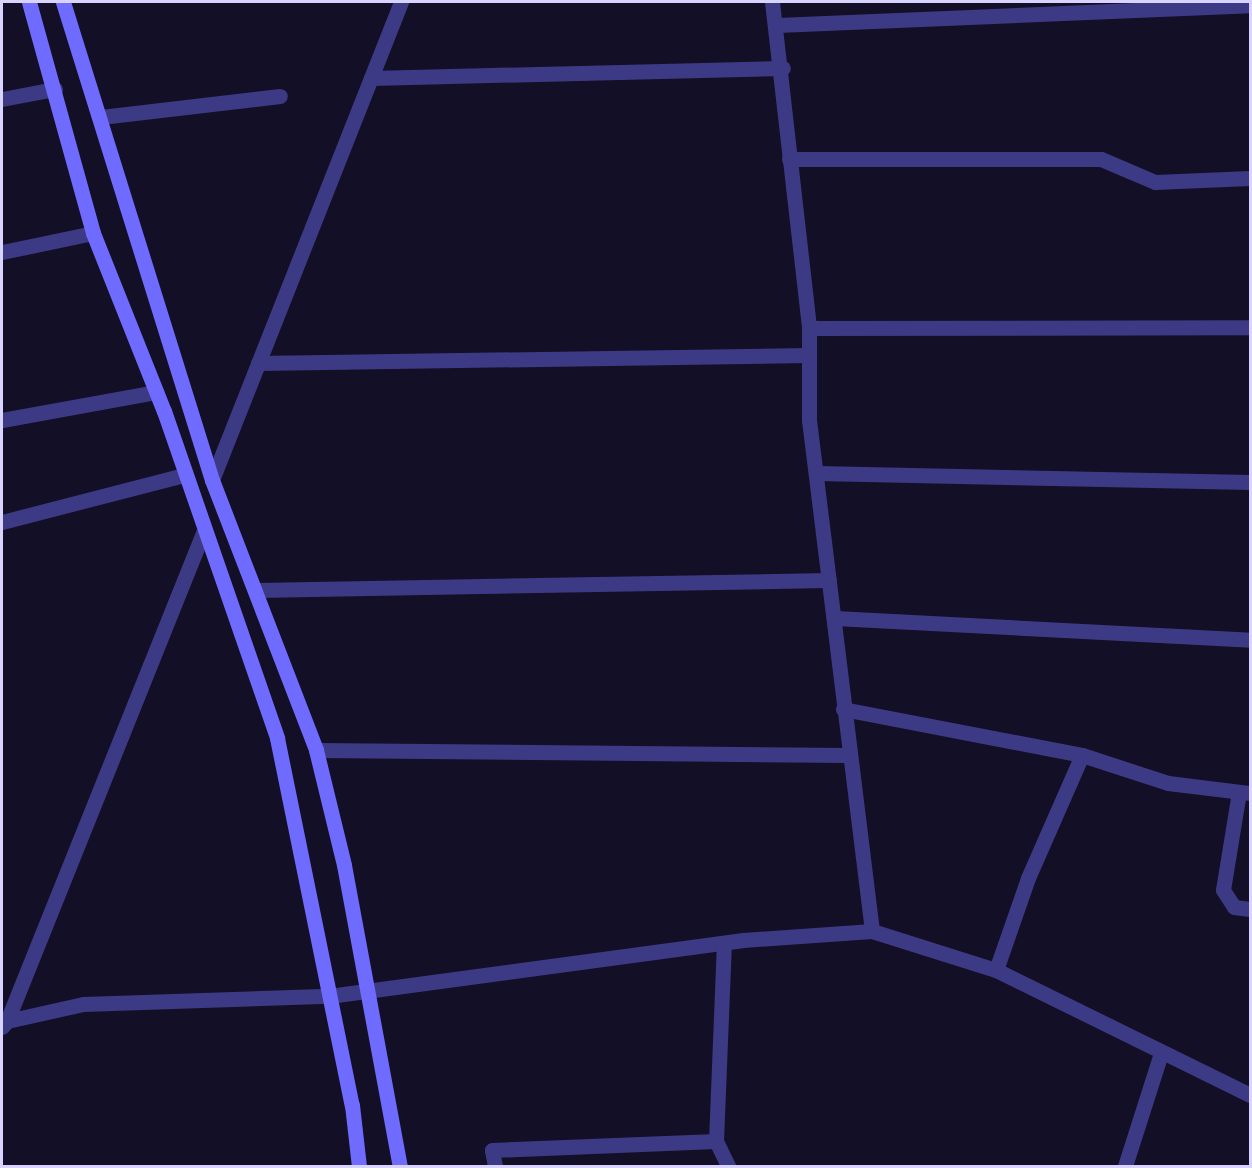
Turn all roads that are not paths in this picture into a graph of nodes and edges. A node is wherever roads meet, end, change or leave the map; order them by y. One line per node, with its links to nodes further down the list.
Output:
1 (28, 2): 9 (street)
2 (63, 2): 12 (street)
3 (401, 2): 8 (street)
4 (772, 2): 6 (street)
5 (1251, 5): 6 (street)
6 (777, 25): 7 (street)
7 (783, 68): 8 (street); 13 (street)
8 (371, 78): 20 (street)
9 (55, 89): 11 (street); 15 (street)
10 (280, 96): 12 (street)
11 (2, 99)
12 (101, 117): 25 (street)
13 (789, 159): 14 (street); 18 (street)
14 (1251, 178)
15 (93, 233): 16 (street); 21 (street)
16 (2, 252)
17 (1251, 327): 18 (street)
18 (809, 328): 19 (street)
19 (809, 356): 20 (street); 23 (street)
20 (258, 363): 25 (street)
21 (156, 392): 22 (street); 24 (street)
22 (2, 420)
23 (817, 473): 26 (street); 29 (street)
24 (184, 475): 27 (street); 28 (street)
25 (212, 480): 30 (street)
26 (1251, 482)
27 (2, 522)
28 (204, 533): 43 (street); 44 (street)
29 (829, 580): 30 (street); 31 (street)
30 (256, 590): 34 (street)
31 (836, 618): 32 (street); 33 (street)
32 (1251, 640)
33 (843, 709): 35 (street); 36 (street)
34 (316, 750): 35 (street); 42 (street)
35 (848, 755): 39 (street)
36 (1082, 755): 37 (street); 41 (street)
37 (1245, 793): 38 (street)
38 (1251, 909)
39 (872, 931): 40 (street); 41 (street)
40 (724, 944): 42 (street); 47 (street)
41 (996, 970): 45 (street)
42 (368, 989): 43 (street); 49 (street)
43 (329, 996): 44 (street); 48 (street)
44 (4, 1024)
45 (1161, 1053): 46 (street); 52 (street)
46 (1251, 1095)
47 (716, 1141): 50 (street); 51 (street)
48 (359, 1167)
49 (400, 1167)
50 (495, 1167)
51 (728, 1167)
52 (1125, 1167)

